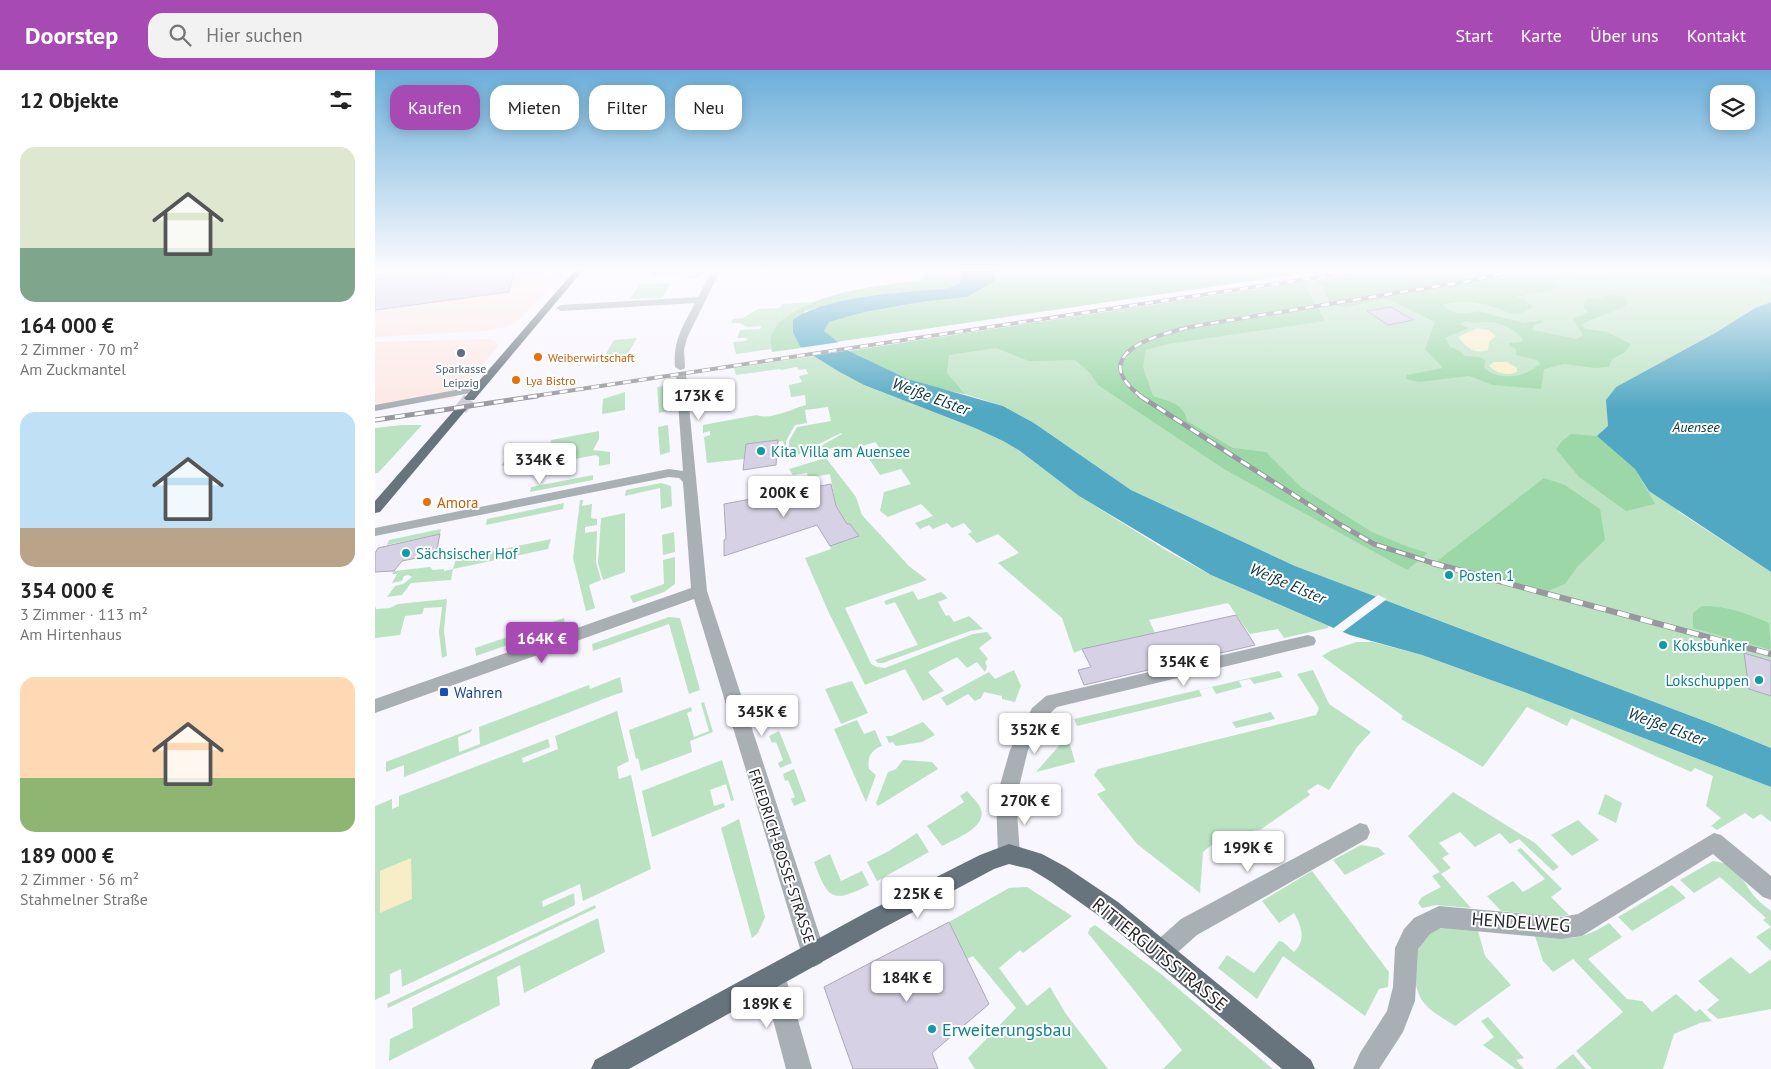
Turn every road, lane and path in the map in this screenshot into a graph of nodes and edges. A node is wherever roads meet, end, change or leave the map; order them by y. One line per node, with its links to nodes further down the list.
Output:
1 (540, 316): 3 (main road)
2 (693, 316): 6 (street, FRIEDRICH-BOSSE-STRASSE)
3 (474, 394): 4 (street)
4 (375, 408)
5 (461, 409): 7 (main road)
6 (691, 482): 8 (street); 9 (street, FRIEDRICH-BOSSE-STRASSE)
7 (375, 509)
8 (375, 532)
9 (699, 591): 11 (street); 16 (street, FRIEDRICH-BOSSE-STRASSE)
10 (1308, 641): 13 (street)
11 (375, 706)
12 (1361, 832): 15 (street)
13 (1009, 854): 15 (main road, RITTERGUTSSTRASSE); 16 (main road)
14 (1771, 890): 21 (street, HENDELWEG)
15 (1161, 952): 20 (main road, RITTERGUTSSTRASSE)
16 (814, 955): 17 (main road)
17 (774, 978): 18 (main road); 19 (street)
18 (604, 1069)
19 (799, 1069)
20 (1302, 1069)
21 (1366, 1069)

